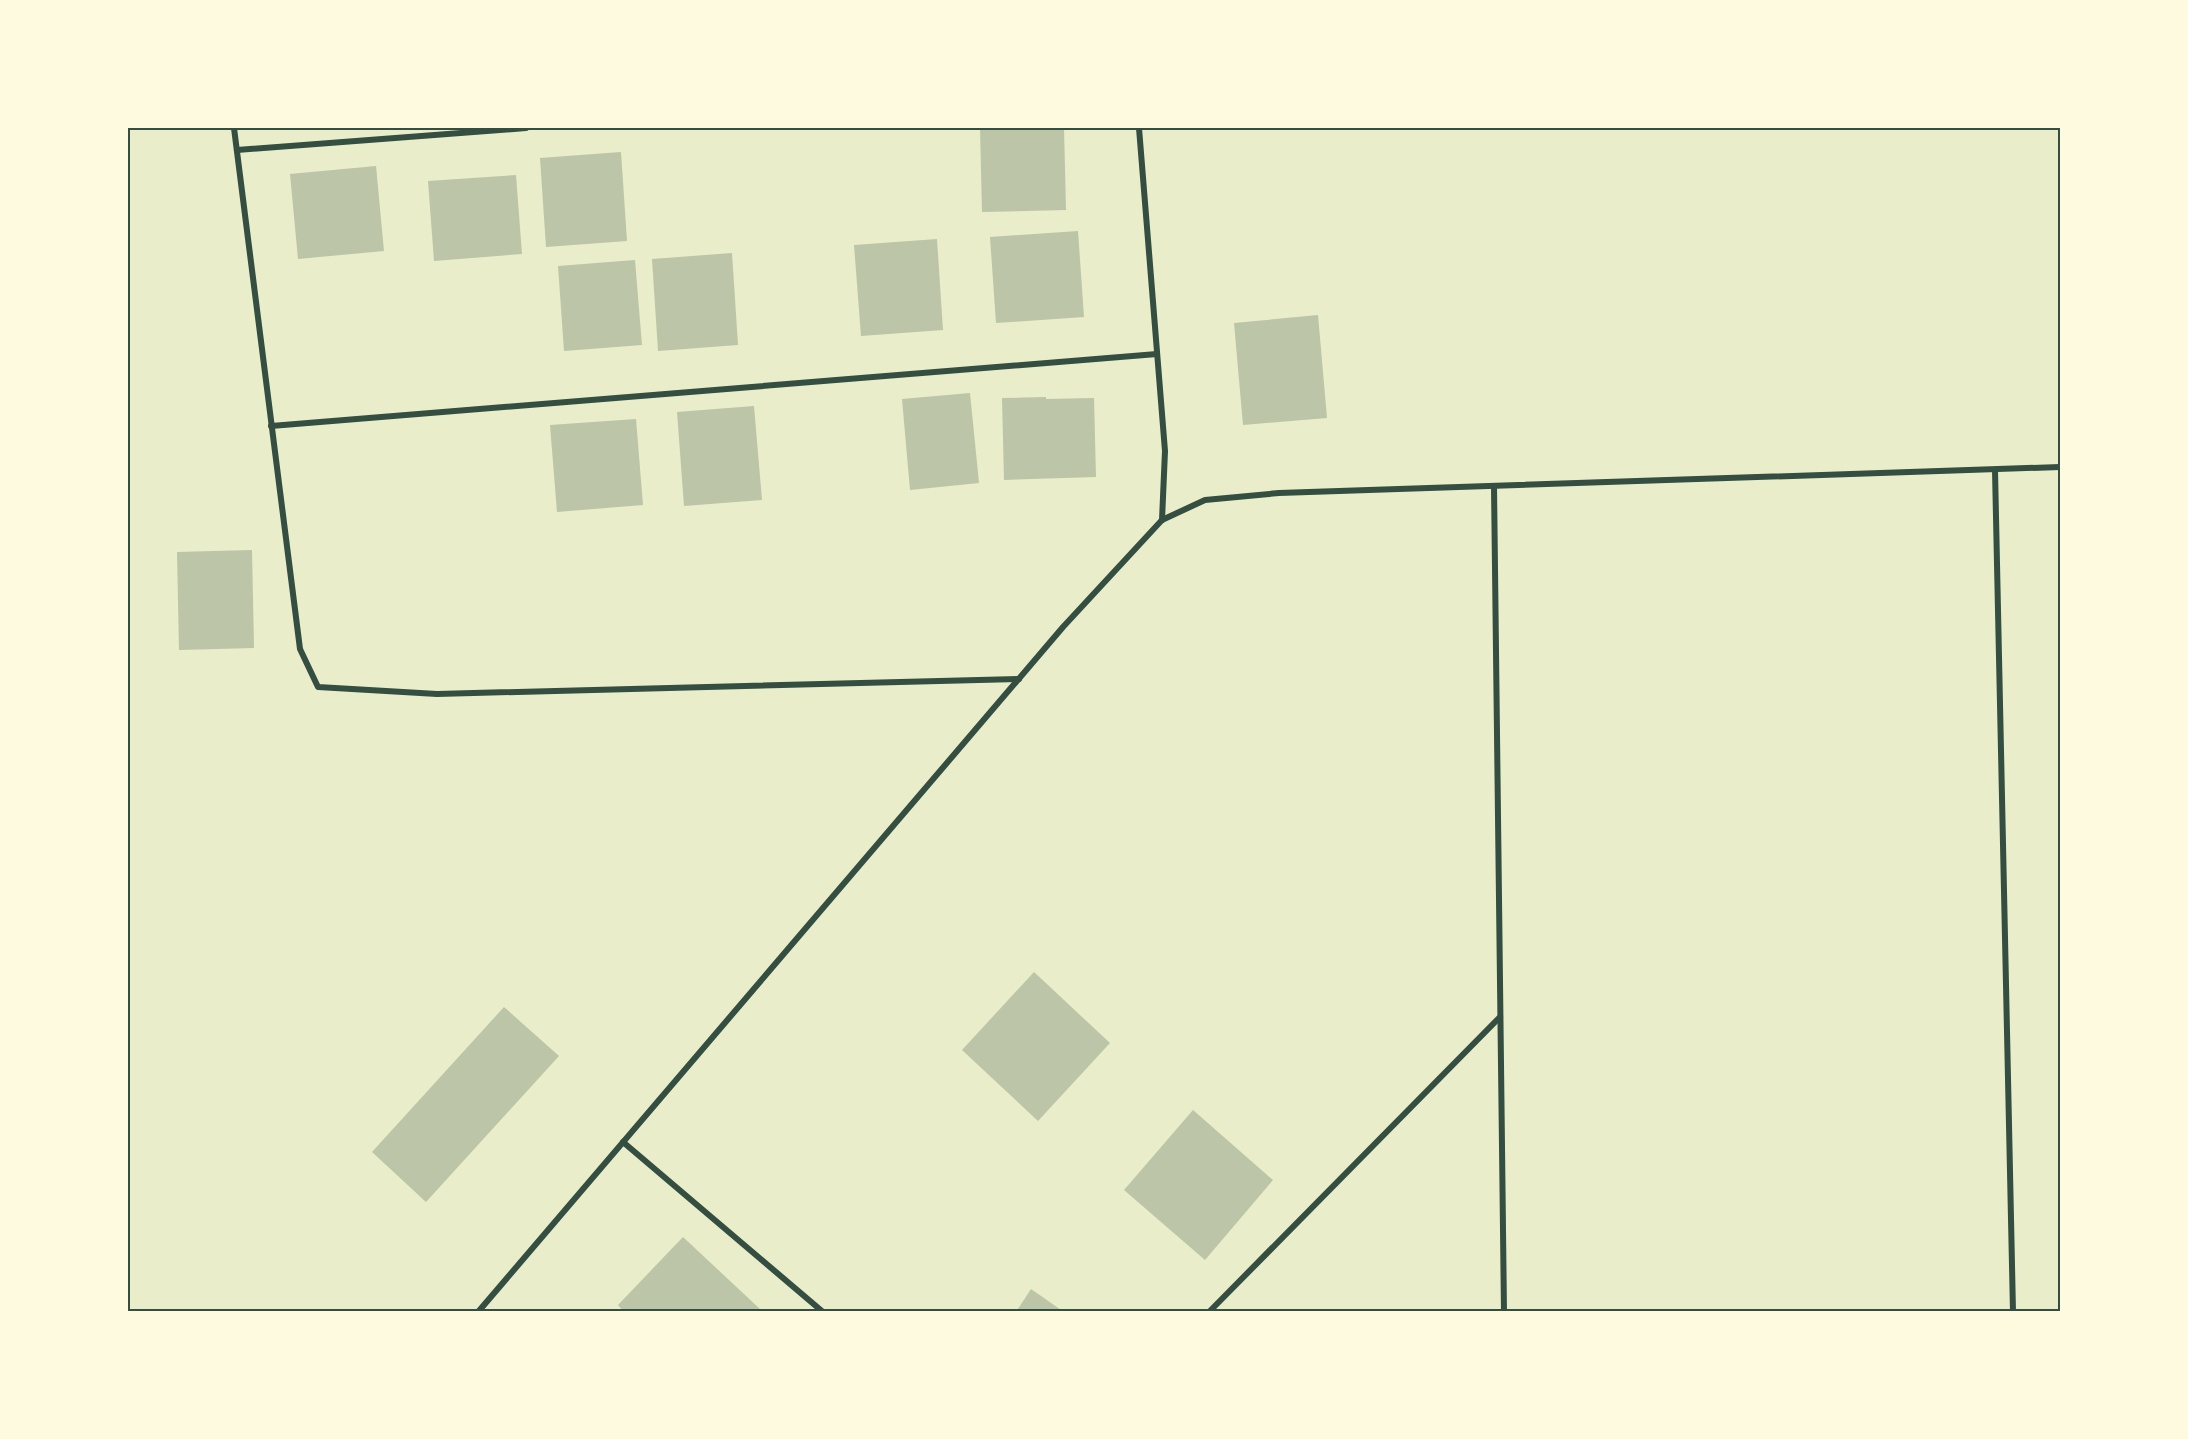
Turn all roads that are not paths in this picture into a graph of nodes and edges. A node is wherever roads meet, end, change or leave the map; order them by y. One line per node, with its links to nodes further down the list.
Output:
1 (234, 128): 4 (street)
2 (526, 128): 4 (street)
3 (1139, 128): 5 (street)
4 (237, 150): 6 (street)
5 (1157, 354): 6 (street); 10 (street)
6 (271, 426): 11 (street)
7 (2061, 467): 8 (street)
8 (1995, 470): 9 (street); 18 (street)
9 (1494, 486): 10 (street); 12 (street)
10 (1162, 520): 11 (street)
11 (1019, 679): 13 (street)
12 (1500, 1017): 16 (street); 17 (street)
13 (623, 1142): 14 (street); 15 (street)
14 (478, 1311)
15 (823, 1311)
16 (1209, 1311)
17 (1504, 1311)
18 (2013, 1311)

